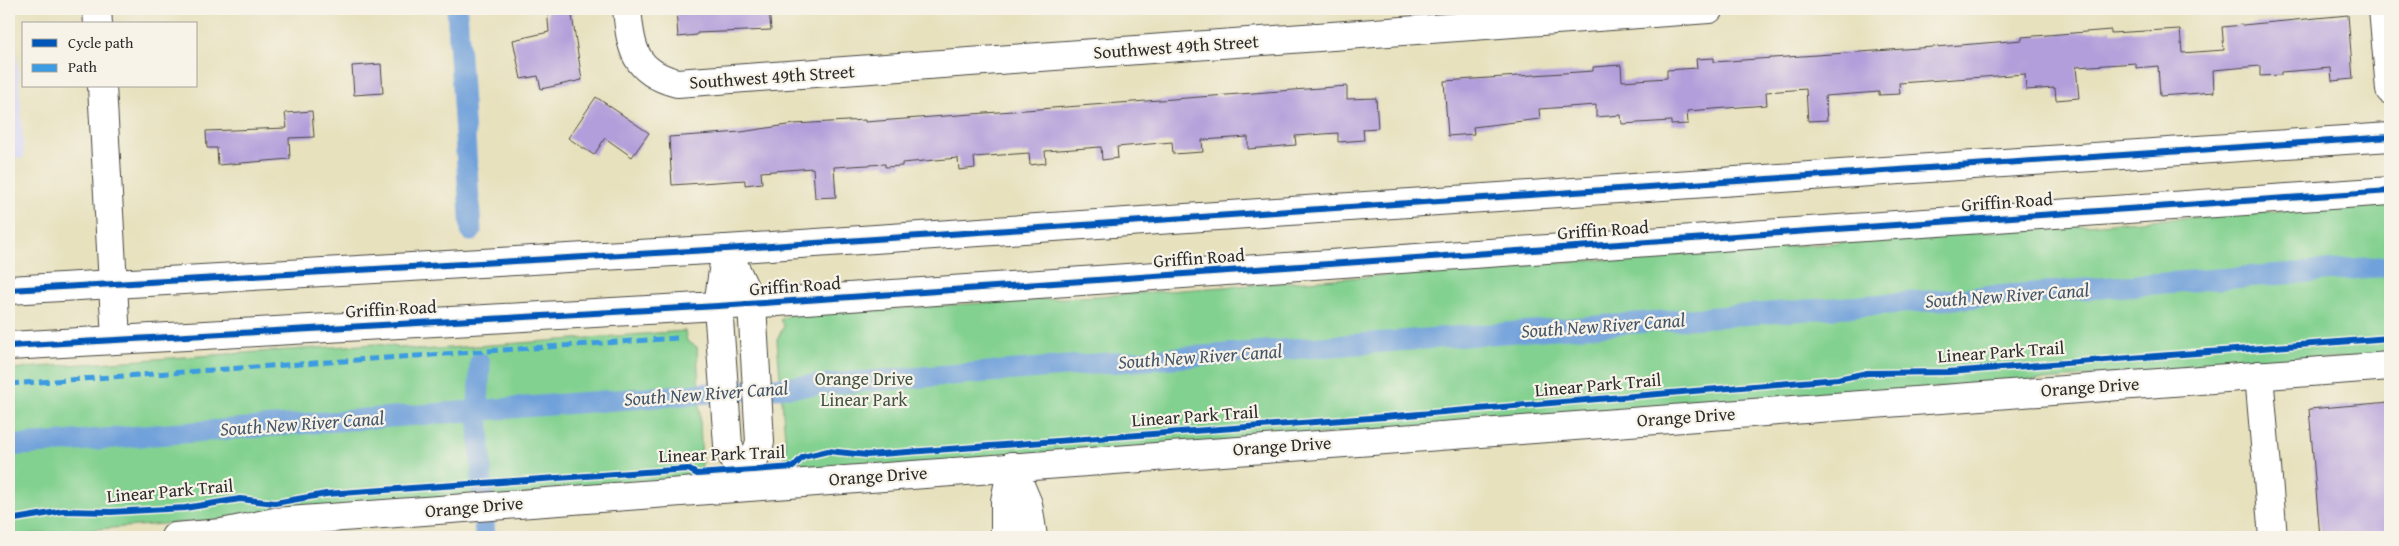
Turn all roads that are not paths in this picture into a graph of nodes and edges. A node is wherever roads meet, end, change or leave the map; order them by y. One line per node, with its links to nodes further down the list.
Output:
1 (97, 9): 5 (main road)
2 (627, 9): 3 (main road, Southwest 49th Street)
3 (1709, 9)
4 (2383, 9): 7 (main road)
5 (98, 22)
6 (102, 88): 11 (main road)
7 (2390, 90)
8 (2390, 137): 10 (main road)
9 (2390, 191): 13 (main road, Griffin Road)
10 (726, 249): 11 (main road); 13 (main road); 14 (main road)
11 (112, 284): 12 (main road); 15 (main road)
12 (9, 290)
13 (752, 304): 14 (main road, Griffin Road); 20 (main road)
14 (718, 306): 15 (main road, Griffin Road); 20 (main road)
15 (116, 339): 16 (main road, Griffin Road)
16 (9, 346)
17 (2390, 366): 18 (main road, Orange Drive)
18 (2259, 374): 19 (main road, Orange Drive); 25 (main road)
19 (1012, 466): 20 (main road, Orange Drive); 23 (main road); 24 (main road)
20 (745, 486): 21 (main road, Orange Drive)
21 (327, 528): 22 (main road, Orange Drive)
22 (175, 537)
23 (1005, 537)
24 (1033, 537)
25 (2273, 537)

